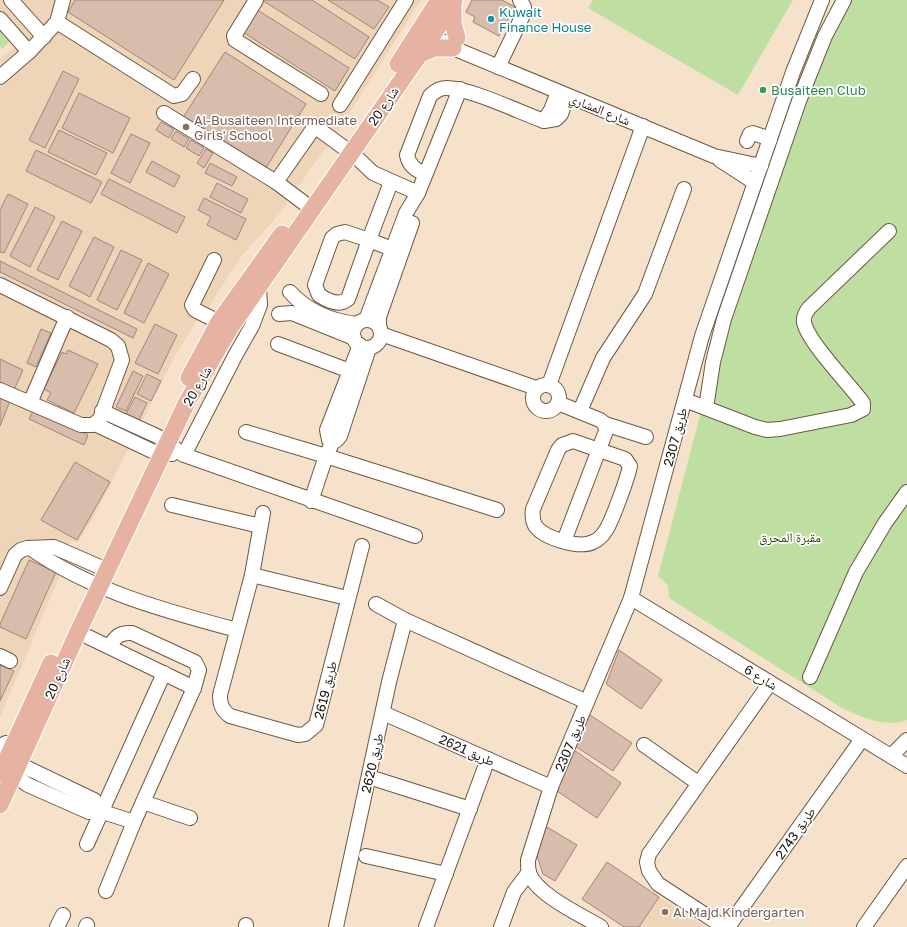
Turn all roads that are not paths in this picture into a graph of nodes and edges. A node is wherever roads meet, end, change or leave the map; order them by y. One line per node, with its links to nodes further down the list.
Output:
1 (11, 0): 12 (street)
2 (63, 0): 10 (street)
3 (256, 0): 20 (street)
4 (406, 0): 22 (street)
5 (449, 0): 11 (main road, شارع 20); 13 (main road)
6 (520, 0): 16 (street)
7 (822, 0): 25 (street, طريق 2307)
8 (844, 0): 54 (street)
9 (0, 19): 14 (street)
10 (57, 22): 12 (street); 18 (street)
11 (430, 26): 13 (street, شارع المشاري); 15 (main road, شارع 20); 27 (main road, شارع 20)
12 (44, 37): 14 (street)
13 (455, 43): 15 (main road); 16 (street, شارع المشاري)
14 (29, 52): 17 (street)
15 (418, 55): 27 (main road, شارع 20)
16 (491, 64): 21 (street, شارع المشاري)
17 (0, 77)
18 (193, 79)
19 (460, 89): 21 (street); 30 (street); 30 (street)
20 (321, 94)
21 (563, 94): 24 (street, شارع المشاري)
22 (340, 105)
23 (164, 113): 31 (street)
24 (643, 126): 28 (street, شارع المشاري); 50 (street)
25 (770, 139): 26 (street); 29 (street, طريق 2307)
26 (747, 141)
27 (347, 150): 31 (street); 32 (street); 36 (main road, شارع 20); 61 (main road, شارع 20)
28 (714, 156): 29 (street, شارع المشاري); 33 (street, شارع المشاري)
29 (760, 166): 33 (street, طريق 2307)
30 (426, 174): 35 (street)
31 (276, 182): 36 (street)
32 (391, 182): 35 (street); 38 (street)
33 (754, 182): 51 (street, طريق 2307)
34 (684, 189): 55 (street)
35 (418, 193): 39 (street)
36 (304, 203): 45 (main road, شارع 20)
37 (889, 231): 54 (street)
38 (369, 240): 38 (street); 39 (street)
39 (397, 250): 46 (street)
40 (214, 260): 45 (street)
41 (0, 285): 44 (street)
42 (290, 292): 46 (street)
43 (279, 314): 46 (street)
44 (67, 317): 52 (street); 56 (street)
45 (219, 322): 61 (main road, شارع 20)
46 (368, 335): 48 (street); 50 (street); 60 (street)
47 (278, 344): 48 (street)
48 (350, 371): 60 (street)
49 (0, 390): 52 (street)
50 (539, 390): 53 (street); 53 (street)
51 (685, 400): 54 (street); 75 (street, طريق 2307)
52 (30, 403): 56 (street)
53 (558, 403): 55 (street)
54 (706, 408)
55 (580, 411): 57 (street)
56 (99, 417): 61 (street)
57 (605, 424): 59 (street); 62 (street)
58 (246, 432): 63 (street)
59 (646, 437)
60 (333, 442): 63 (street)
61 (167, 449): 65 (street); 72 (main road, شارع 20)
62 (600, 450): 69 (street); 69 (street); 69 (street)
63 (326, 456): 65 (street); 67 (street)
64 (906, 496): 82 (street)
65 (311, 501): 68 (street)
66 (172, 505): 71 (street, طريق 2619)
67 (497, 510)
68 (415, 536)
69 (564, 541)
70 (362, 546): 74 (street, طريق 2619)
71 (252, 575): 74 (street); 79 (street, طريق 2619)
72 (98, 576): 73 (street); 78 (main road, شارع 20); 79 (street)
73 (0, 588)
74 (347, 598): 79 (street, طريق 2619)
75 (631, 598): 83 (street, شارع 6); 85 (street, طريق 2307)
76 (376, 604): 77 (street)
77 (405, 620): 85 (street); 86 (street, طريق 2620)
78 (72, 629): 80 (street); 89 (main road, شارع 20); 93 (main road, شارع 20)
79 (237, 630)
80 (110, 646): 81 (street); 84 (street)
81 (164, 673): 84 (street); 100 (street)
82 (810, 677)
83 (770, 682): 87 (street, شارع 6); 95 (street)
84 (194, 688): 97 (street)
85 (587, 702): 96 (street, طريق 2307)
86 (383, 713): 91 (street, طريق 2621); 94 (street, طريق 2620)
87 (862, 739): 92 (street, شارع 6); 114 (street, طريق 2743)
88 (907, 740): 92 (street, شارع 6)
89 (7, 744): 93 (main road, شارع 20)
90 (644, 745): 95 (street)
91 (488, 759): 96 (street, طريق 2621); 99 (street)
92 (902, 760)
93 (9, 770): 98 (main road, شارع 20); 100 (street)
94 (369, 777): 99 (street); 109 (street, طريق 2620)
95 (698, 783): 113 (street)
96 (551, 787): 106 (street, طريق 2307)
97 (143, 802): 101 (street); 102 (street)
98 (0, 805)
99 (470, 809): 107 (street)
100 (103, 812): 102 (street); 103 (street)
101 (190, 818)
102 (134, 822): 108 (street)
103 (87, 844)
104 (366, 856): 107 (street)
105 (907, 866): 115 (street)
106 (529, 872): 111 (street); 112 (street)
107 (446, 874): 110 (street)
108 (106, 891)
109 (336, 927)
110 (426, 927)
111 (501, 927)
112 (601, 927)
113 (724, 927)
114 (728, 927)
115 (864, 927)

